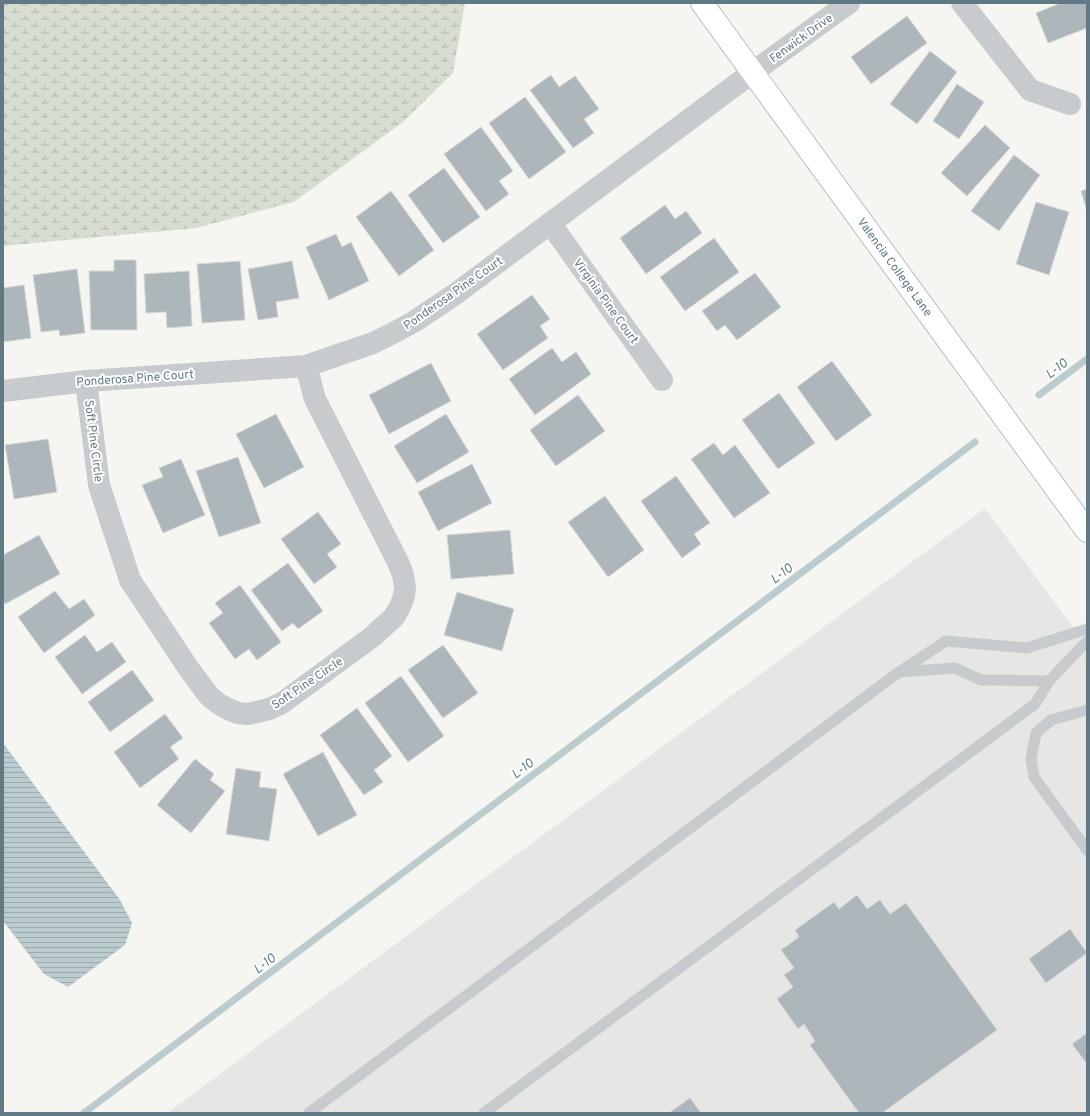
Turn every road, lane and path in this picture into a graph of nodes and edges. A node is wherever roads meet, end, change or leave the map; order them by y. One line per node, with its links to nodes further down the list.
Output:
1 (702, 3): 4 (street, Valencia College Lane)
2 (849, 3): 4 (street, Fenwick Drive)
3 (962, 3): 5 (street)
4 (753, 72): 6 (street, Ponderosa Pine Court); 11 (street, Valencia College Lane)
5 (1070, 104)
6 (550, 223): 7 (street, Ponderosa Pine Court); 8 (street, Virginia Pine Court)
7 (306, 366): 9 (street, Ponderosa Pine Court); 9 (street, Soft Pine Circle)
8 (662, 380)
9 (86, 381): 10 (street, Ponderosa Pine Court)
10 (3, 391)
11 (1087, 531)
12 (1087, 629): 14 (lane)
13 (1087, 641): 15 (lane)
14 (899, 672): 15 (lane); 18 (lane)
15 (1049, 681): 19 (lane)
16 (1087, 710): 17 (lane)
17 (1087, 850)
18 (309, 1113)
19 (484, 1113)

